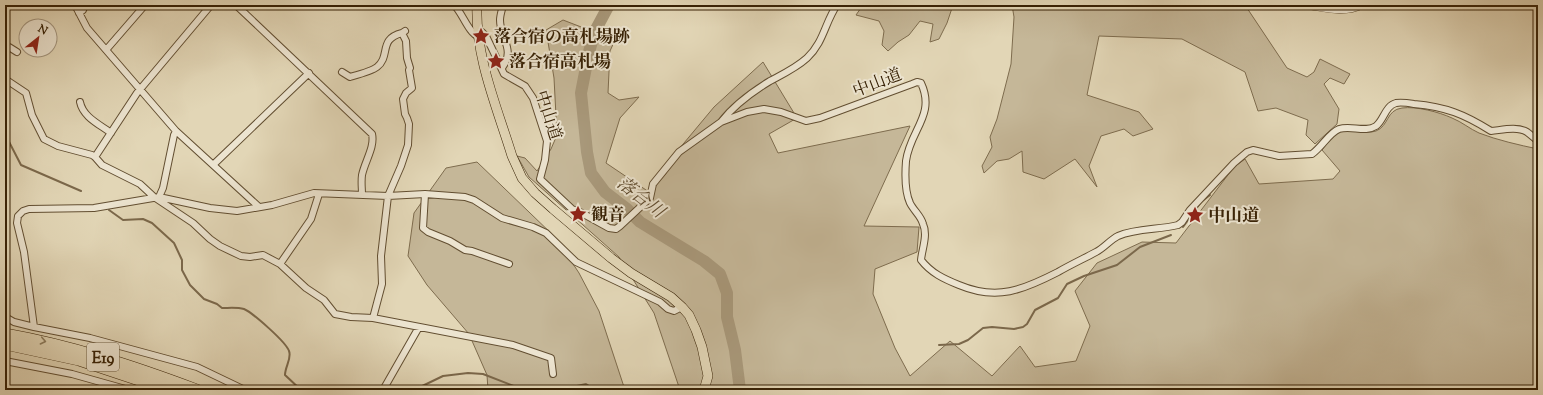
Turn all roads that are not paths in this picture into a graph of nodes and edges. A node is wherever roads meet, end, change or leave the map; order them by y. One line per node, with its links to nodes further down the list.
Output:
1 (75, 5): 12 (street)
2 (86, 5): 12 (street)
3 (145, 5): 14 (street)
4 (211, 5): 21 (street)
5 (236, 5): 19 (street)
6 (454, 5): 13 (street, 中山道)
7 (477, 5): 13 (main road)
8 (503, 5): 17 (street)
9 (837, 5): 23 (street)
10 (1306, 5): 11 (street)
11 (1362, 5)
12 (79, 13): 14 (street)
13 (478, 33): 17 (street, 中山道); 37 (main road)
14 (106, 50): 21 (street)
15 (5, 51): 16 (street)
16 (17, 52)
17 (502, 68): 23 (street, 中山道)
18 (342, 72): 32 (street)
19 (309, 73): 28 (street); 30 (street)
20 (5, 79): 27 (street)
21 (141, 89): 24 (street); 25 (street)
22 (80, 102): 25 (street)
23 (721, 122): 26 (street, 中山道)
24 (176, 131): 28 (street); 33 (street)
25 (111, 133): 27 (street)
26 (1538, 141)
27 (95, 157): 33 (street)
28 (213, 165): 34 (street)
29 (319, 194): 30 (street); 34 (street); 35 (street)
30 (362, 194): 32 (street)
31 (425, 194): 32 (street); 36 (street); 37 (street)
32 (388, 196): 39 (street)
33 (157, 197): 34 (street); 35 (street); 40 (street)
34 (259, 207)
35 (280, 264): 39 (street)
36 (509, 264)
37 (682, 307): 51 (main road)
38 (5, 315): 40 (street)
39 (373, 318): 41 (street)
40 (34, 327): 49 (street)
41 (419, 327): 45 (street); 50 (street)
42 (5, 334): 48 (highway, E19, one-way to 48)
43 (5, 344): 47 (highway, E19)
44 (5, 362): 46 (street)
45 (553, 374)
46 (129, 390)
47 (169, 390)
48 (197, 390)
49 (245, 390)
50 (383, 390)
51 (704, 390)

